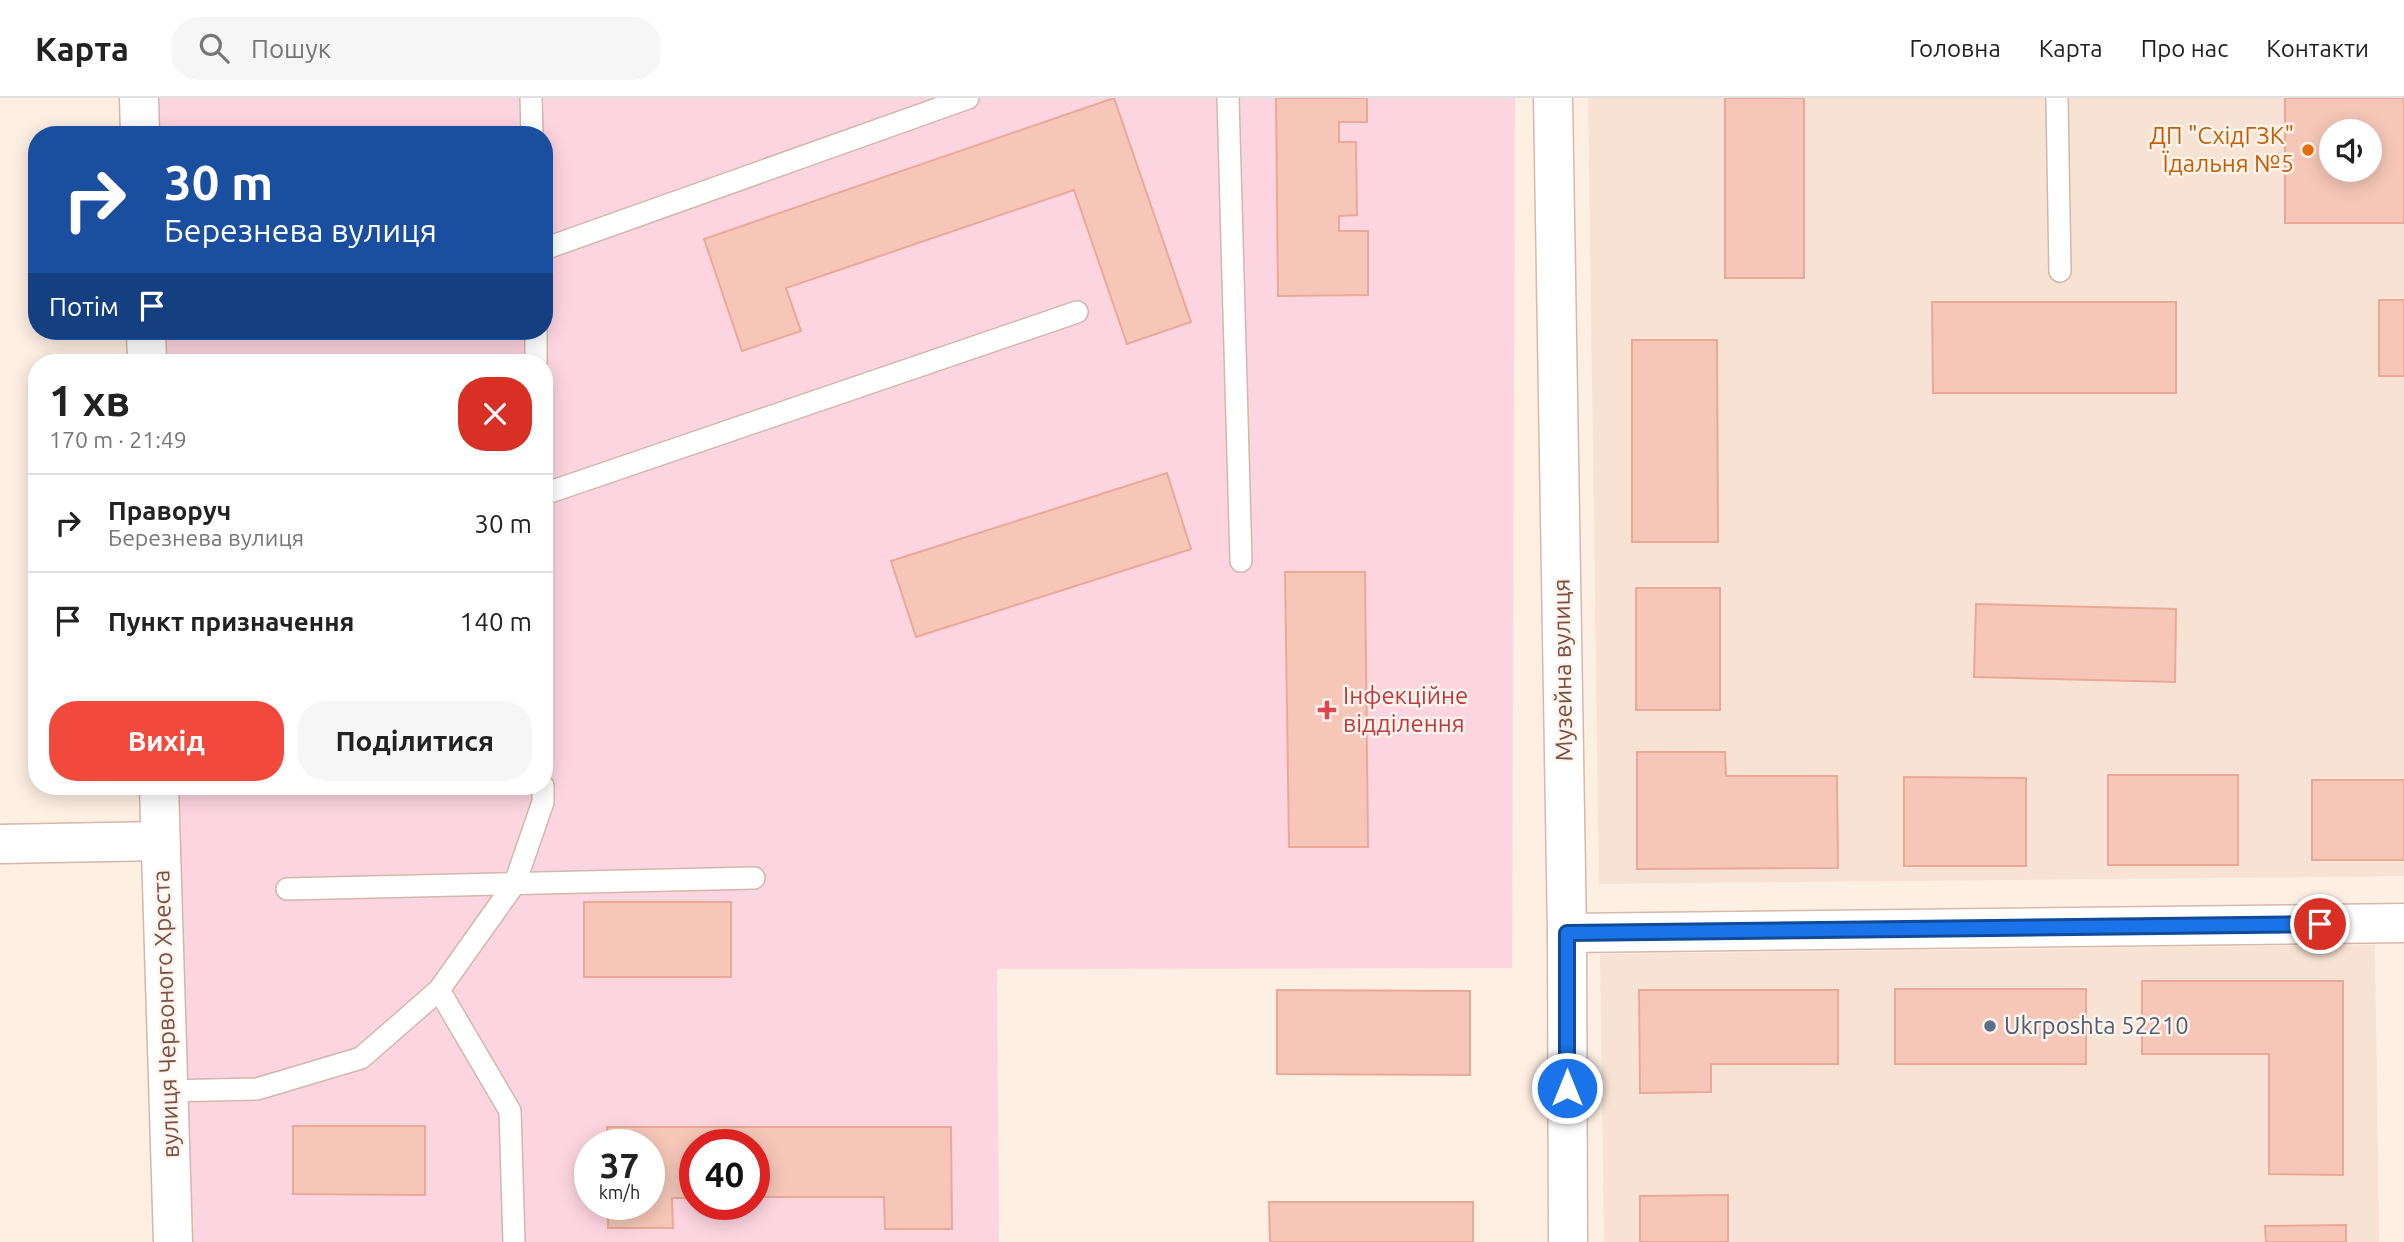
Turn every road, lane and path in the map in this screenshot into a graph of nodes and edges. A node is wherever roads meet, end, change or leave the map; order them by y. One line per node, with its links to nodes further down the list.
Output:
1 (139, 98): 7 (street)
2 (531, 98): 8 (lane)
3 (968, 98): 9 (lane)
4 (1228, 98): 13 (lane)
5 (1553, 98): 22 (street, Музейна вулиця)
6 (2057, 98): 10 (lane)
7 (140, 126)
8 (532, 126)
9 (553, 246)
10 (2060, 271)
11 (1077, 313): 12 (lane)
12 (553, 491)
13 (1241, 561)
14 (159, 795): 16 (street, вулиця Червоного Хреста)
15 (544, 795): 19 (lane)
16 (160, 841): 17 (street); 24 (street, вулиця Червоного Хреста)
17 (0, 844)
18 (754, 878): 19 (lane)
19 (515, 883): 20 (lane); 23 (lane)
20 (287, 889)
21 (2404, 923): 22 (street)
22 (1567, 933): 27 (street, Музейна вулиця)
23 (439, 990): 24 (lane); 26 (lane)
24 (168, 1091): 25 (street, вулиця Червоного Хреста)
25 (173, 1242)
26 (514, 1242)
27 (1568, 1242)

